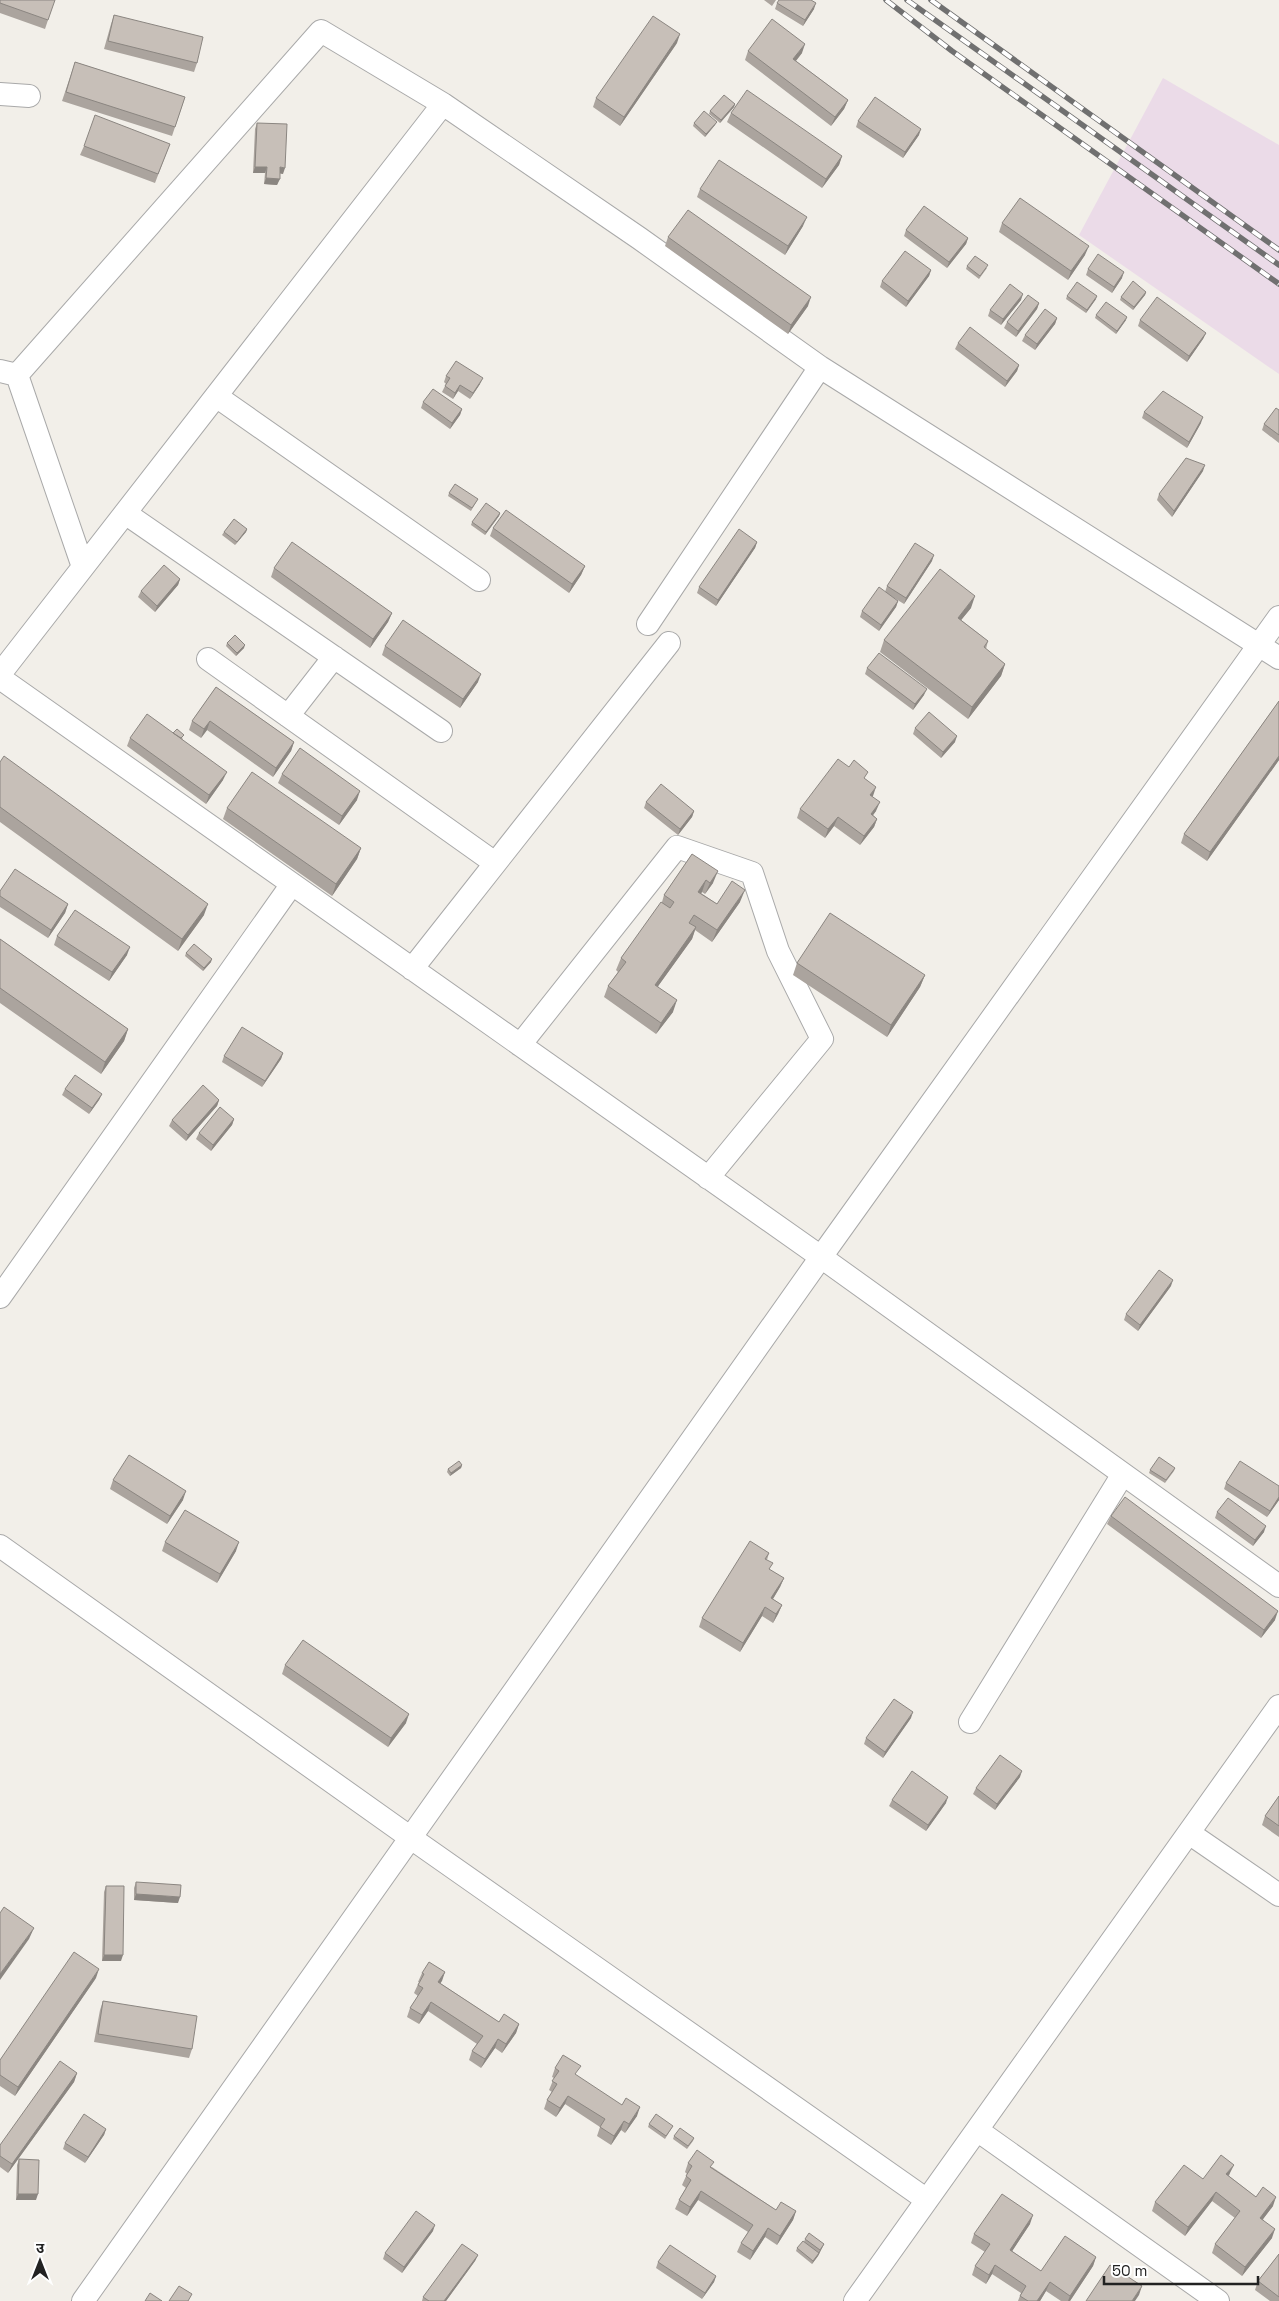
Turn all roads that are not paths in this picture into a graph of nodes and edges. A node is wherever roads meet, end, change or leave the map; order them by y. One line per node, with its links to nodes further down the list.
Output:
1 (0, 94): 2 (street)
2 (29, 96)
3 (443, 104): 4 (street); 5 (street); 6 (street)
4 (820, 367): 11 (street); 13 (street)
5 (8, 373): 8 (street)
6 (216, 396): 7 (street); 9 (street)
7 (125, 513): 8 (street); 14 (street)
8 (83, 567): 17 (street)
9 (479, 580)
10 (1279, 617): 13 (street)
11 (648, 624)
12 (669, 643): 21 (street)
13 (1260, 644): 15 (street); 26 (street)
14 (334, 657): 19 (street); 20 (street)
15 (1279, 658)
16 (208, 659): 19 (street)
17 (0, 674)
18 (0, 678): 22 (street)
19 (288, 716): 21 (street)
20 (441, 731)
21 (495, 863): 23 (street)
22 (292, 884): 23 (street); 27 (street)
23 (412, 969): 24 (street)
24 (520, 1045): 25 (street); 25 (street)
25 (708, 1178): 26 (street)
26 (821, 1257): 28 (street); 34 (street)
27 (0, 1297)
28 (1123, 1474): 30 (street); 32 (street)
29 (0, 1546): 34 (street)
30 (1279, 1586)
31 (1279, 1706): 33 (street)
32 (970, 1722)
33 (1189, 1833): 35 (street); 36 (street)
34 (411, 1838): 37 (street); 38 (street)
35 (1279, 1895)
36 (977, 2130): 37 (street); 40 (street)
37 (927, 2200): 39 (street)
38 (83, 2301)
39 (855, 2301)
40 (1218, 2301)

